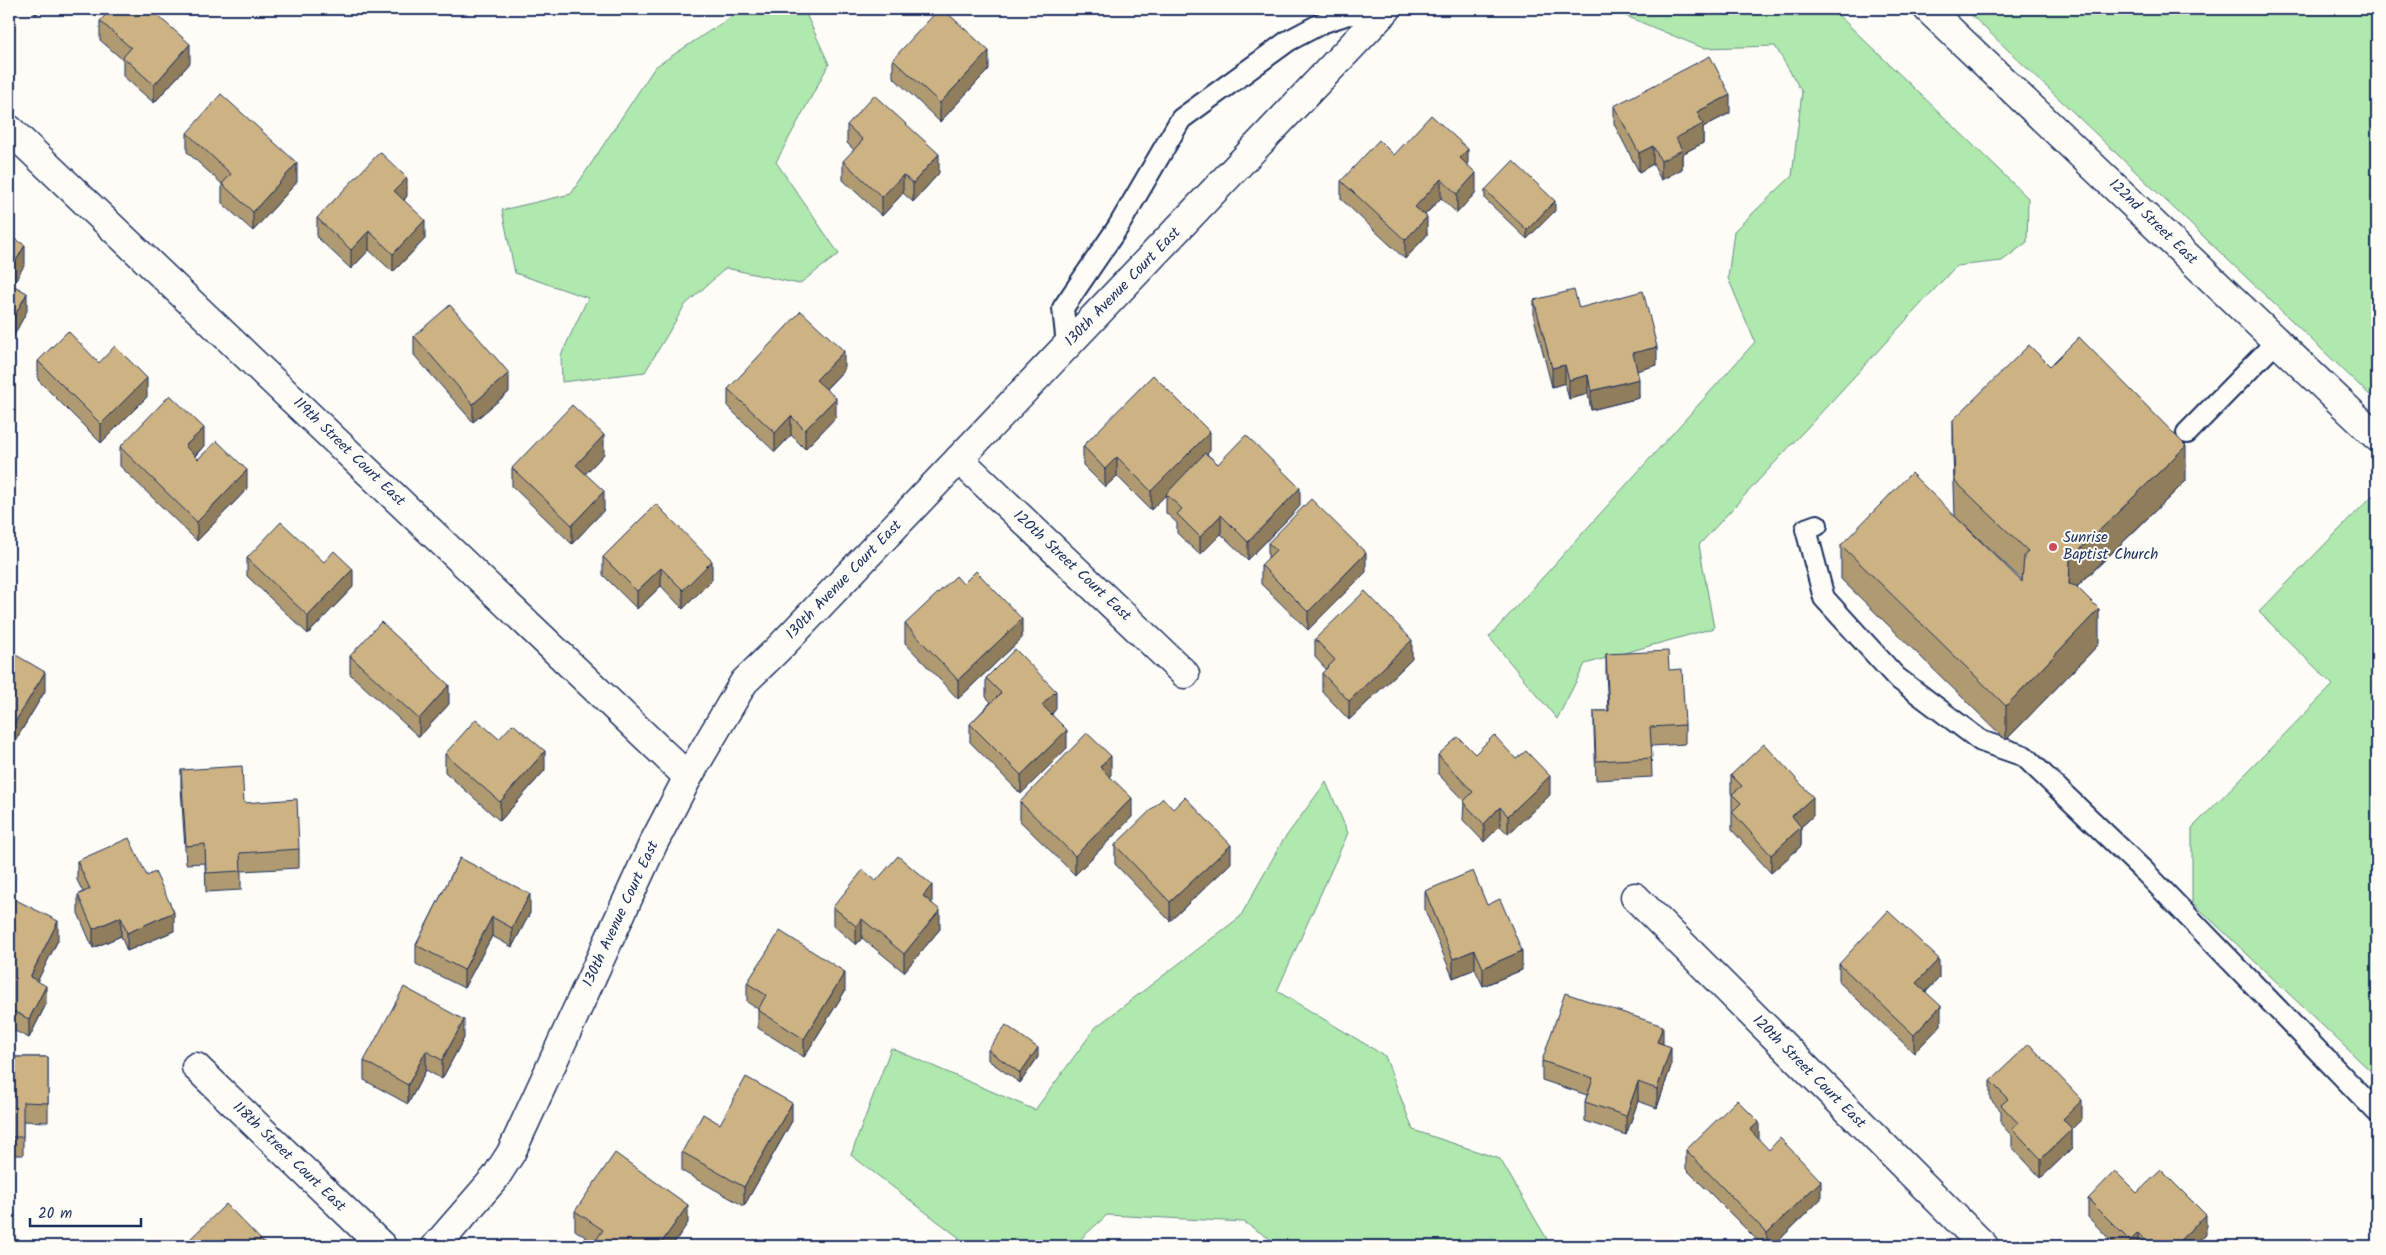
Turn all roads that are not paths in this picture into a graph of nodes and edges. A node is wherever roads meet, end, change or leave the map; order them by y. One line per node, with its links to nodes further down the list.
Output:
1 (1928, 9): 4 (street, 122nd Street East)
2 (1384, 12): 5 (street, 130th Avenue Court East); 5 (lane)
3 (9, 129): 11 (street, 119th Street Court East)
4 (2277, 341): 6 (lane); 7 (street, 122nd Street East)
5 (1067, 345): 8 (street, 130th Avenue Court East)
6 (2187, 433)
7 (2377, 437)
8 (959, 459): 10 (street, 12Oth Street Court East); 11 (street, 130th Avenue Court East)
9 (1817, 525): 14 (lane)
10 (1185, 674)
11 (688, 777): 16 (street, 130th Avenue Court East)
12 (1635, 897): 17 (street, 120th Street Court East)
13 (196, 1067): 15 (street, 118th Street Court East)
14 (2377, 1112)
15 (382, 1246)
16 (436, 1246)
17 (1984, 1246)

